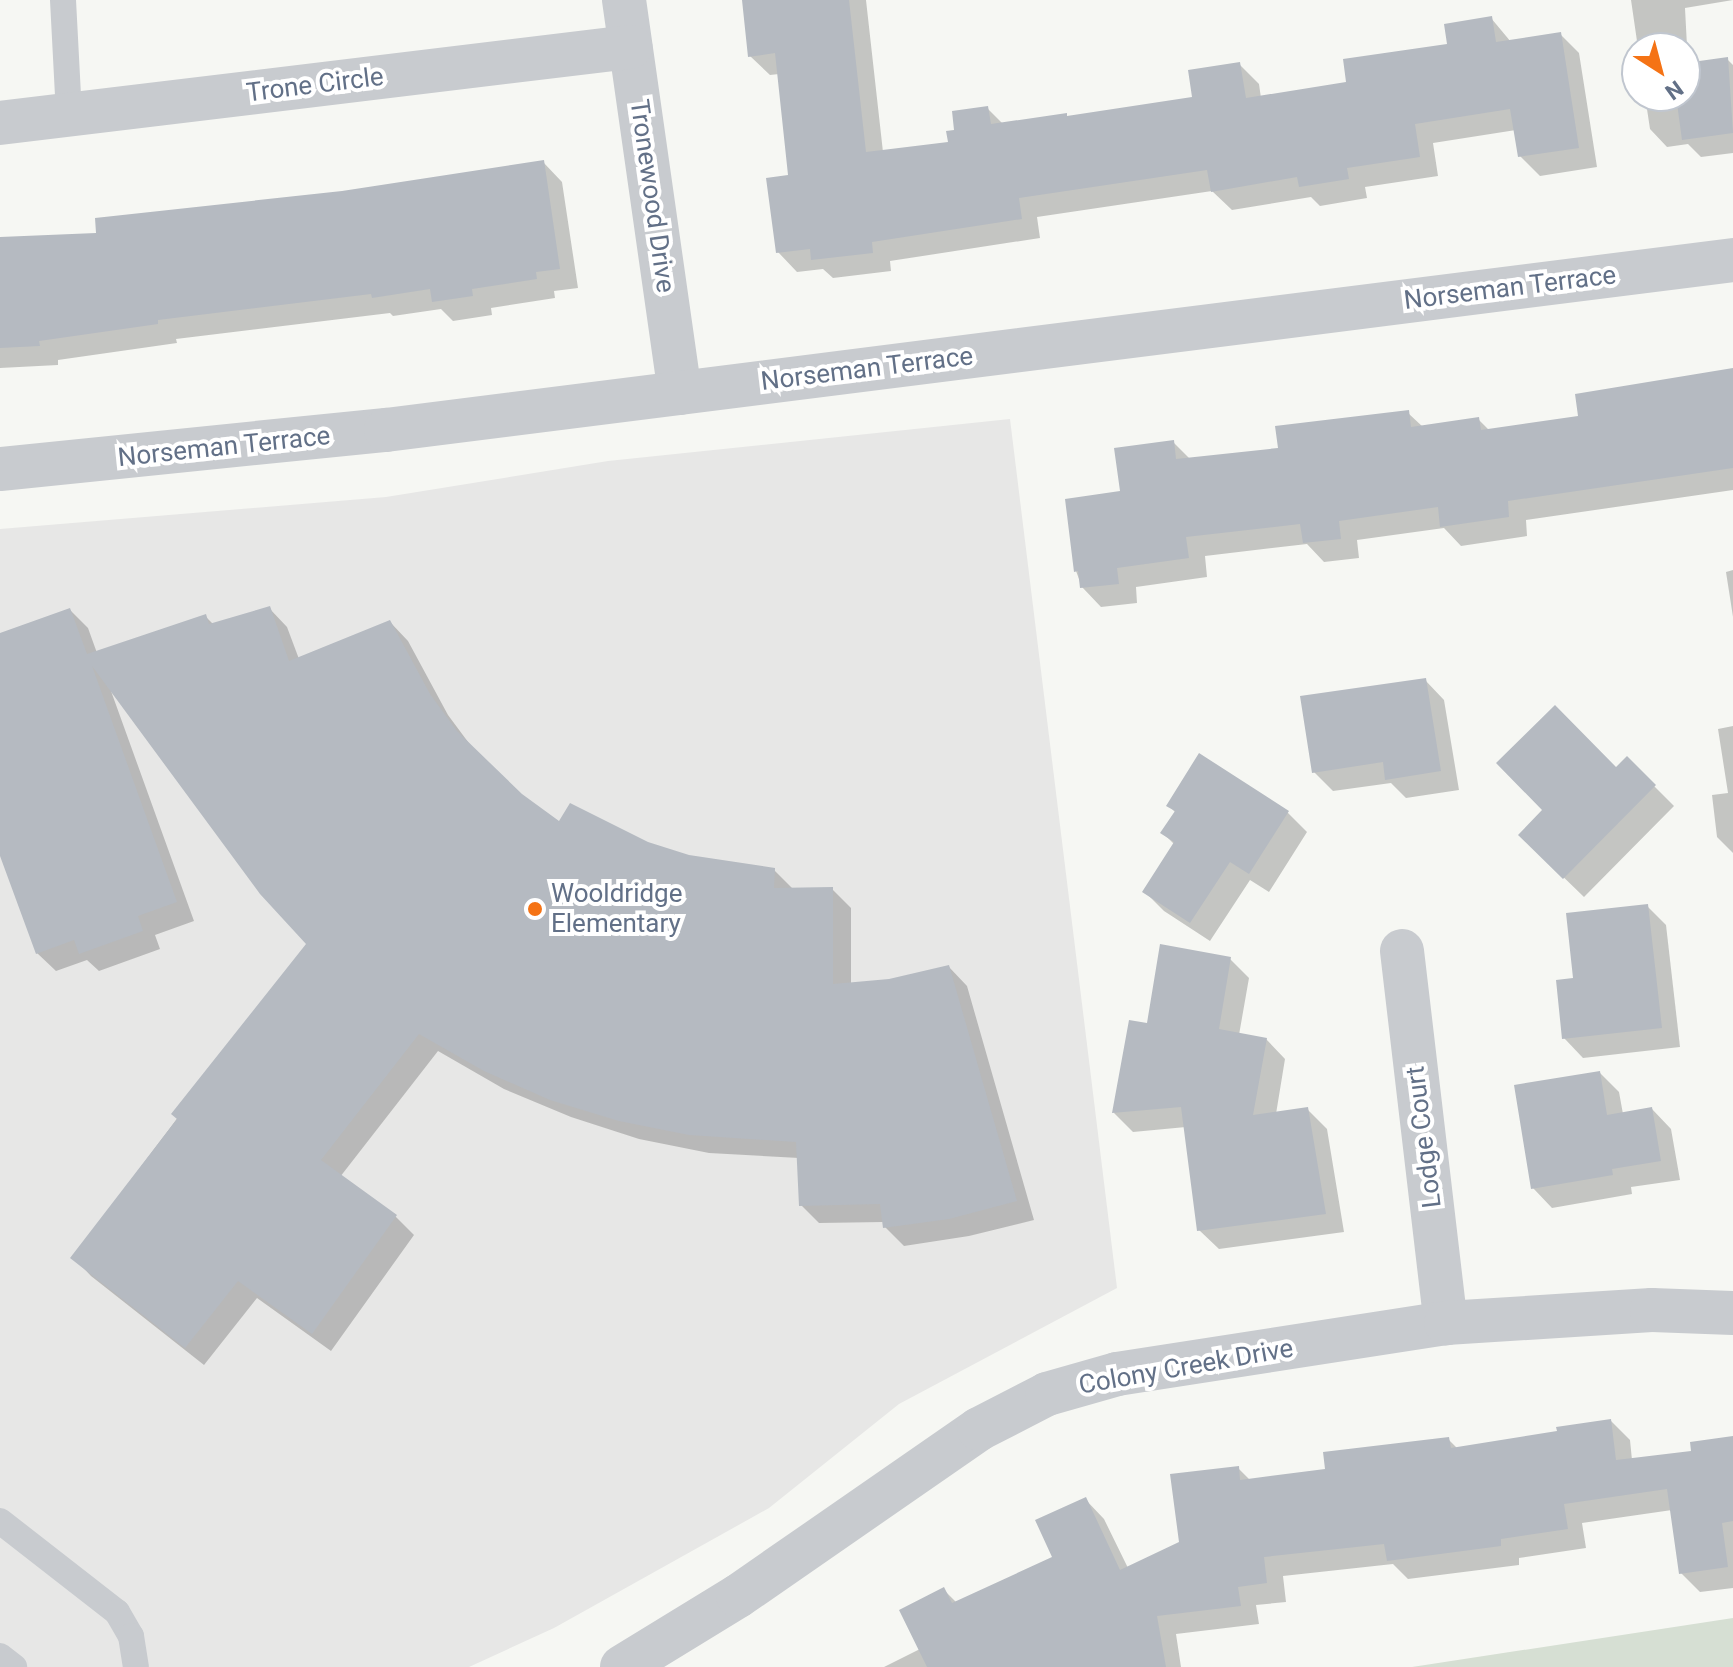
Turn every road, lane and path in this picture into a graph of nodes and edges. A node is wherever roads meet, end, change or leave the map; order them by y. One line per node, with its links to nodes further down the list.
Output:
1 (63, 0): 4 (lane)
2 (624, 0): 3 (street, Tronewood Drive)
3 (630, 47): 4 (street, Trone Circle); 7 (street, Tronewood Drive)
4 (69, 114): 5 (street, Trone Circle)
5 (0, 123)
6 (1733, 260): 7 (street, Norseman Terrace)
7 (680, 393): 8 (street, Norseman Terrace)
8 (0, 469)
9 (1402, 951): 11 (street, Lodge Court)
10 (1733, 1313): 11 (street, Colony Creek Drive)
11 (1446, 1323): 16 (street, Colony Creek Drive)
12 (0, 1521): 15 (lane)
13 (0, 1656): 14 (lane)
14 (14, 1667)
15 (136, 1667)
16 (622, 1667)

